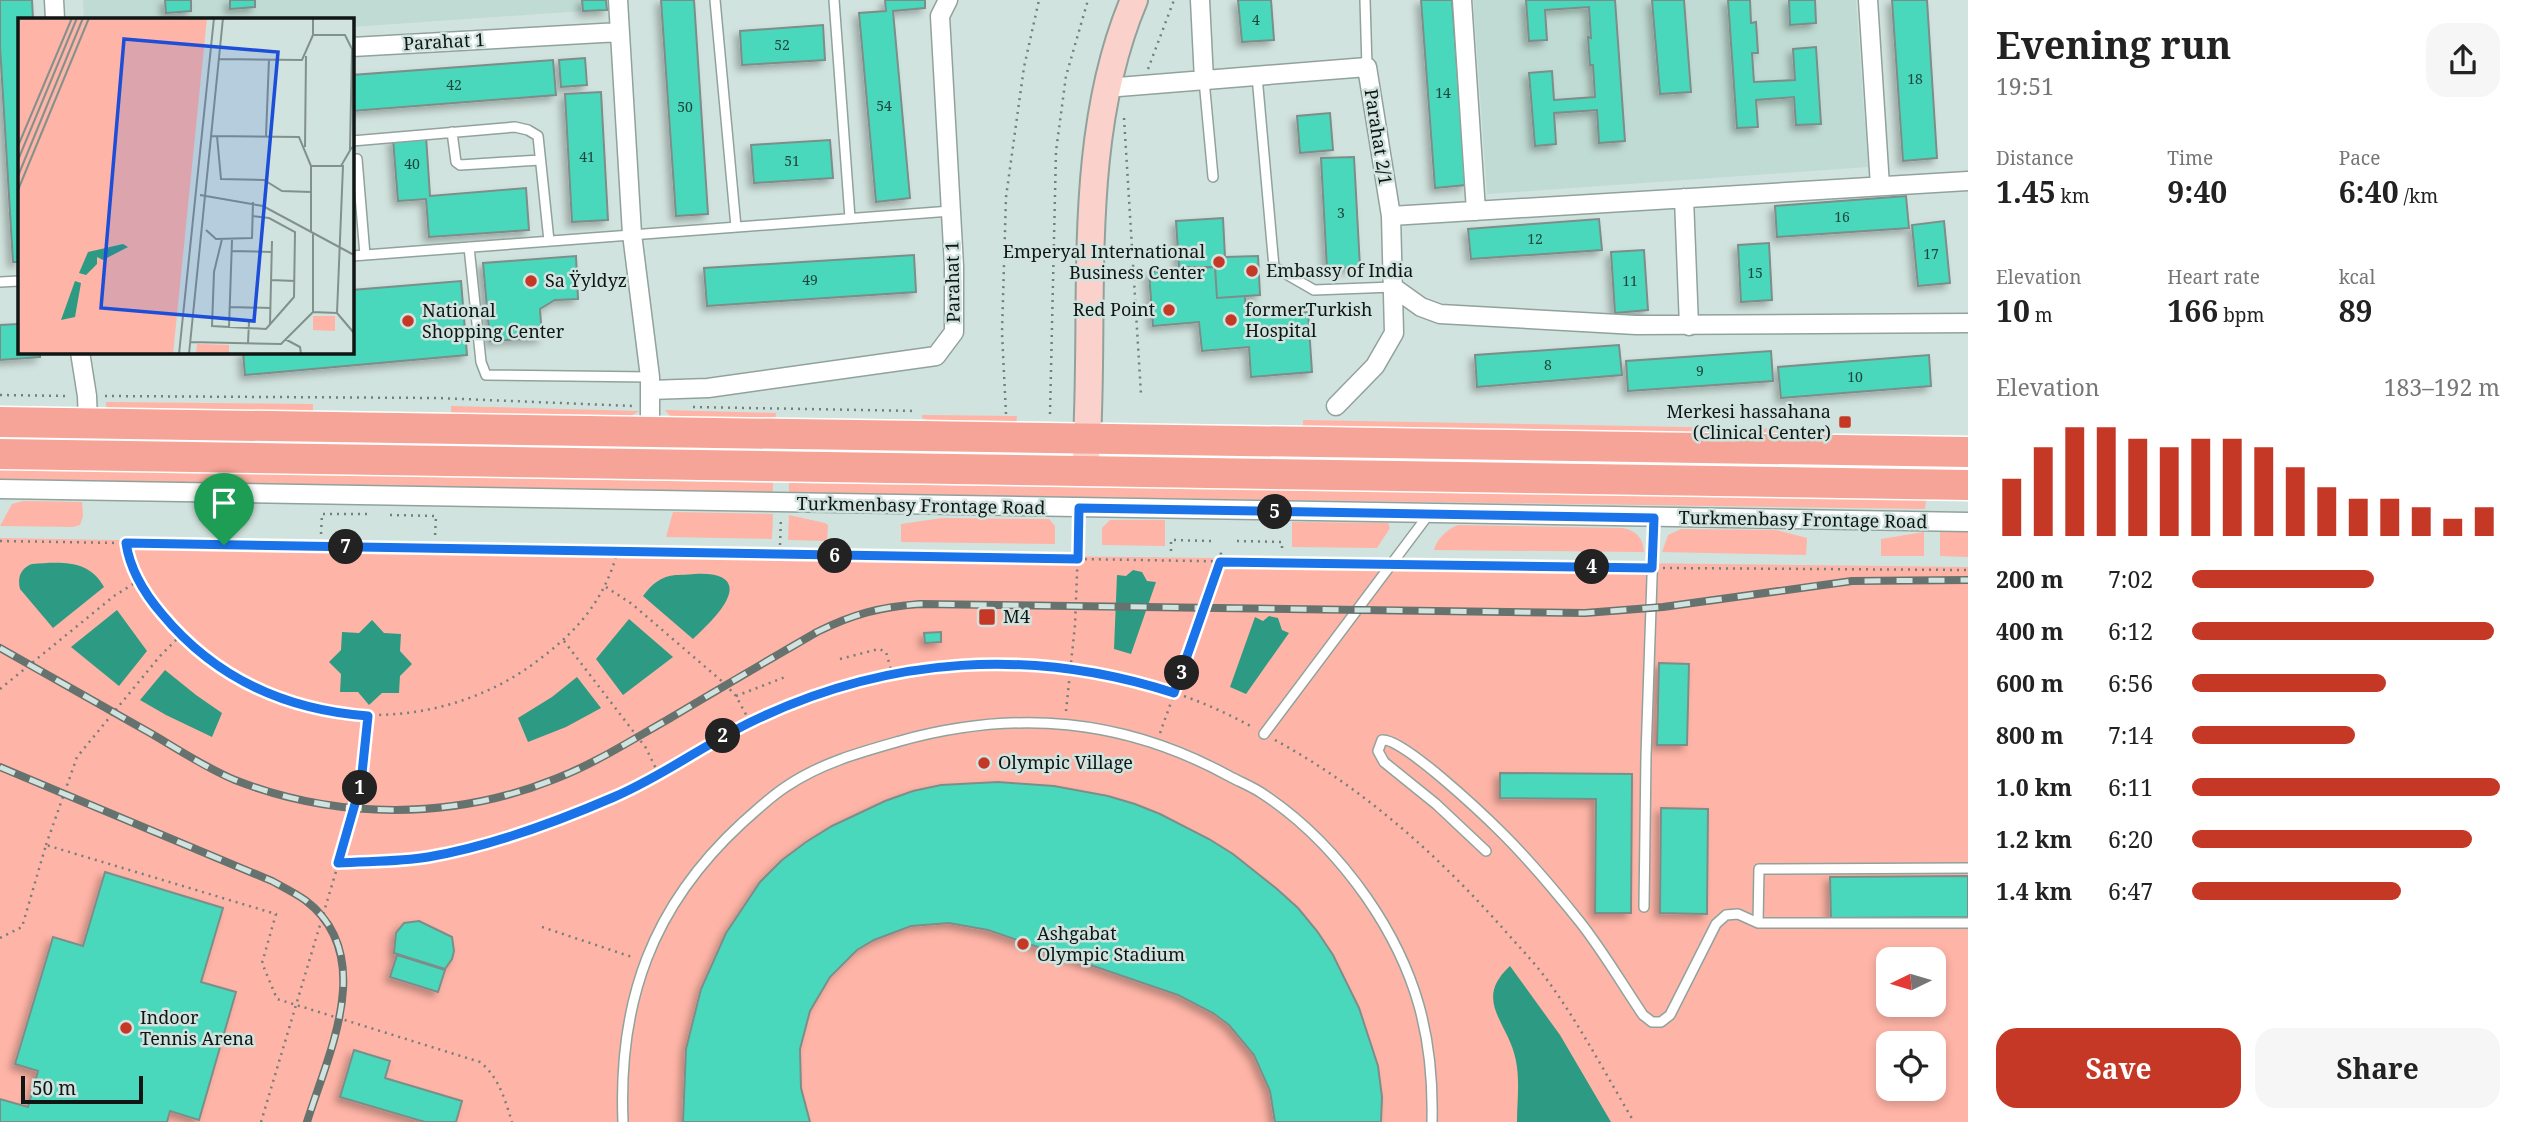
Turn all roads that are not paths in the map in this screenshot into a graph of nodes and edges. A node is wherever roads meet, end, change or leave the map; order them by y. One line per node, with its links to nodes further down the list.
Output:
1 (54, 0): 11 (street)
2 (618, 0): 12 (street)
3 (715, 0): 30 (lane)
4 (834, 0): 29 (lane)
5 (948, 0): 26 (street, Parahat 1)
6 (1134, 0): 17 (street)
7 (1200, 0): 16 (street)
8 (1365, 0): 14 (lane)
9 (1462, 0): 27 (street)
10 (1868, 0): 24 (street)
11 (55, 18)
12 (620, 32): 13 (street, Parahat 1); 31 (street)
13 (354, 47)
14 (1367, 67): 15 (street, Parahat 2/1); 28 (street, Parahat 2/1)
15 (1257, 76): 16 (street, Parahat 2/1); 38 (lane)
16 (1204, 80): 17 (street, Parahat 2/1); 22 (lane)
17 (1115, 88): 46 (street)
18 (452, 132): 19 (lane); 21 (lane); 21 (lane)
19 (354, 141)
20 (357, 159): 34 (lane)
21 (540, 160): 32 (lane)
22 (1213, 177)
23 (1968, 181): 24 (street)
24 (1880, 186): 25 (street)
25 (1684, 198): 27 (street); 40 (street)
26 (951, 211): 29 (lane); 42 (street, Parahat 1)
27 (1476, 211): 28 (street)
28 (1391, 216): 38 (street, Parahat 2/1)
29 (850, 218): 30 (lane)
30 (736, 227): 31 (lane)
31 (632, 234): 32 (lane); 42 (street)
32 (549, 241): 33 (lane)
33 (469, 247): 34 (lane); 42 (lane)
34 (365, 255): 35 (lane)
35 (354, 256)
36 (18, 281): 37 (lane)
37 (0, 282)
38 (1393, 287): 40 (street); 43 (street, Parahat 2/1)
39 (1968, 323): 40 (street)
40 (1689, 326)
41 (80, 354): 44 (street)
42 (650, 401): 44 (main road); 46 (main road)
43 (1336, 406)
44 (87, 410): 45 (main road)
45 (0, 422)
46 (1088, 439): 47 (main road); 49 (street)
47 (1968, 452)
48 (0, 454): 49 (main road)
49 (1086, 472): 50 (main road)
50 (1968, 485)
51 (0, 489): 52 (street, Turkmenbasy Frontage Road)
52 (1429, 514): 53 (street, Turkmenbasy Frontage Road); 55 (lane)
53 (1654, 518): 54 (street, Turkmenbasy Frontage Road); 58 (lane)
54 (1968, 522)
55 (1264, 734)
56 (1486, 851): 59 (lane)
57 (1968, 868): 59 (lane)
58 (1644, 907)
59 (1758, 923): 60 (lane)
60 (1968, 923)
61 (623, 1122): 62 (lane)
62 (1432, 1122)

